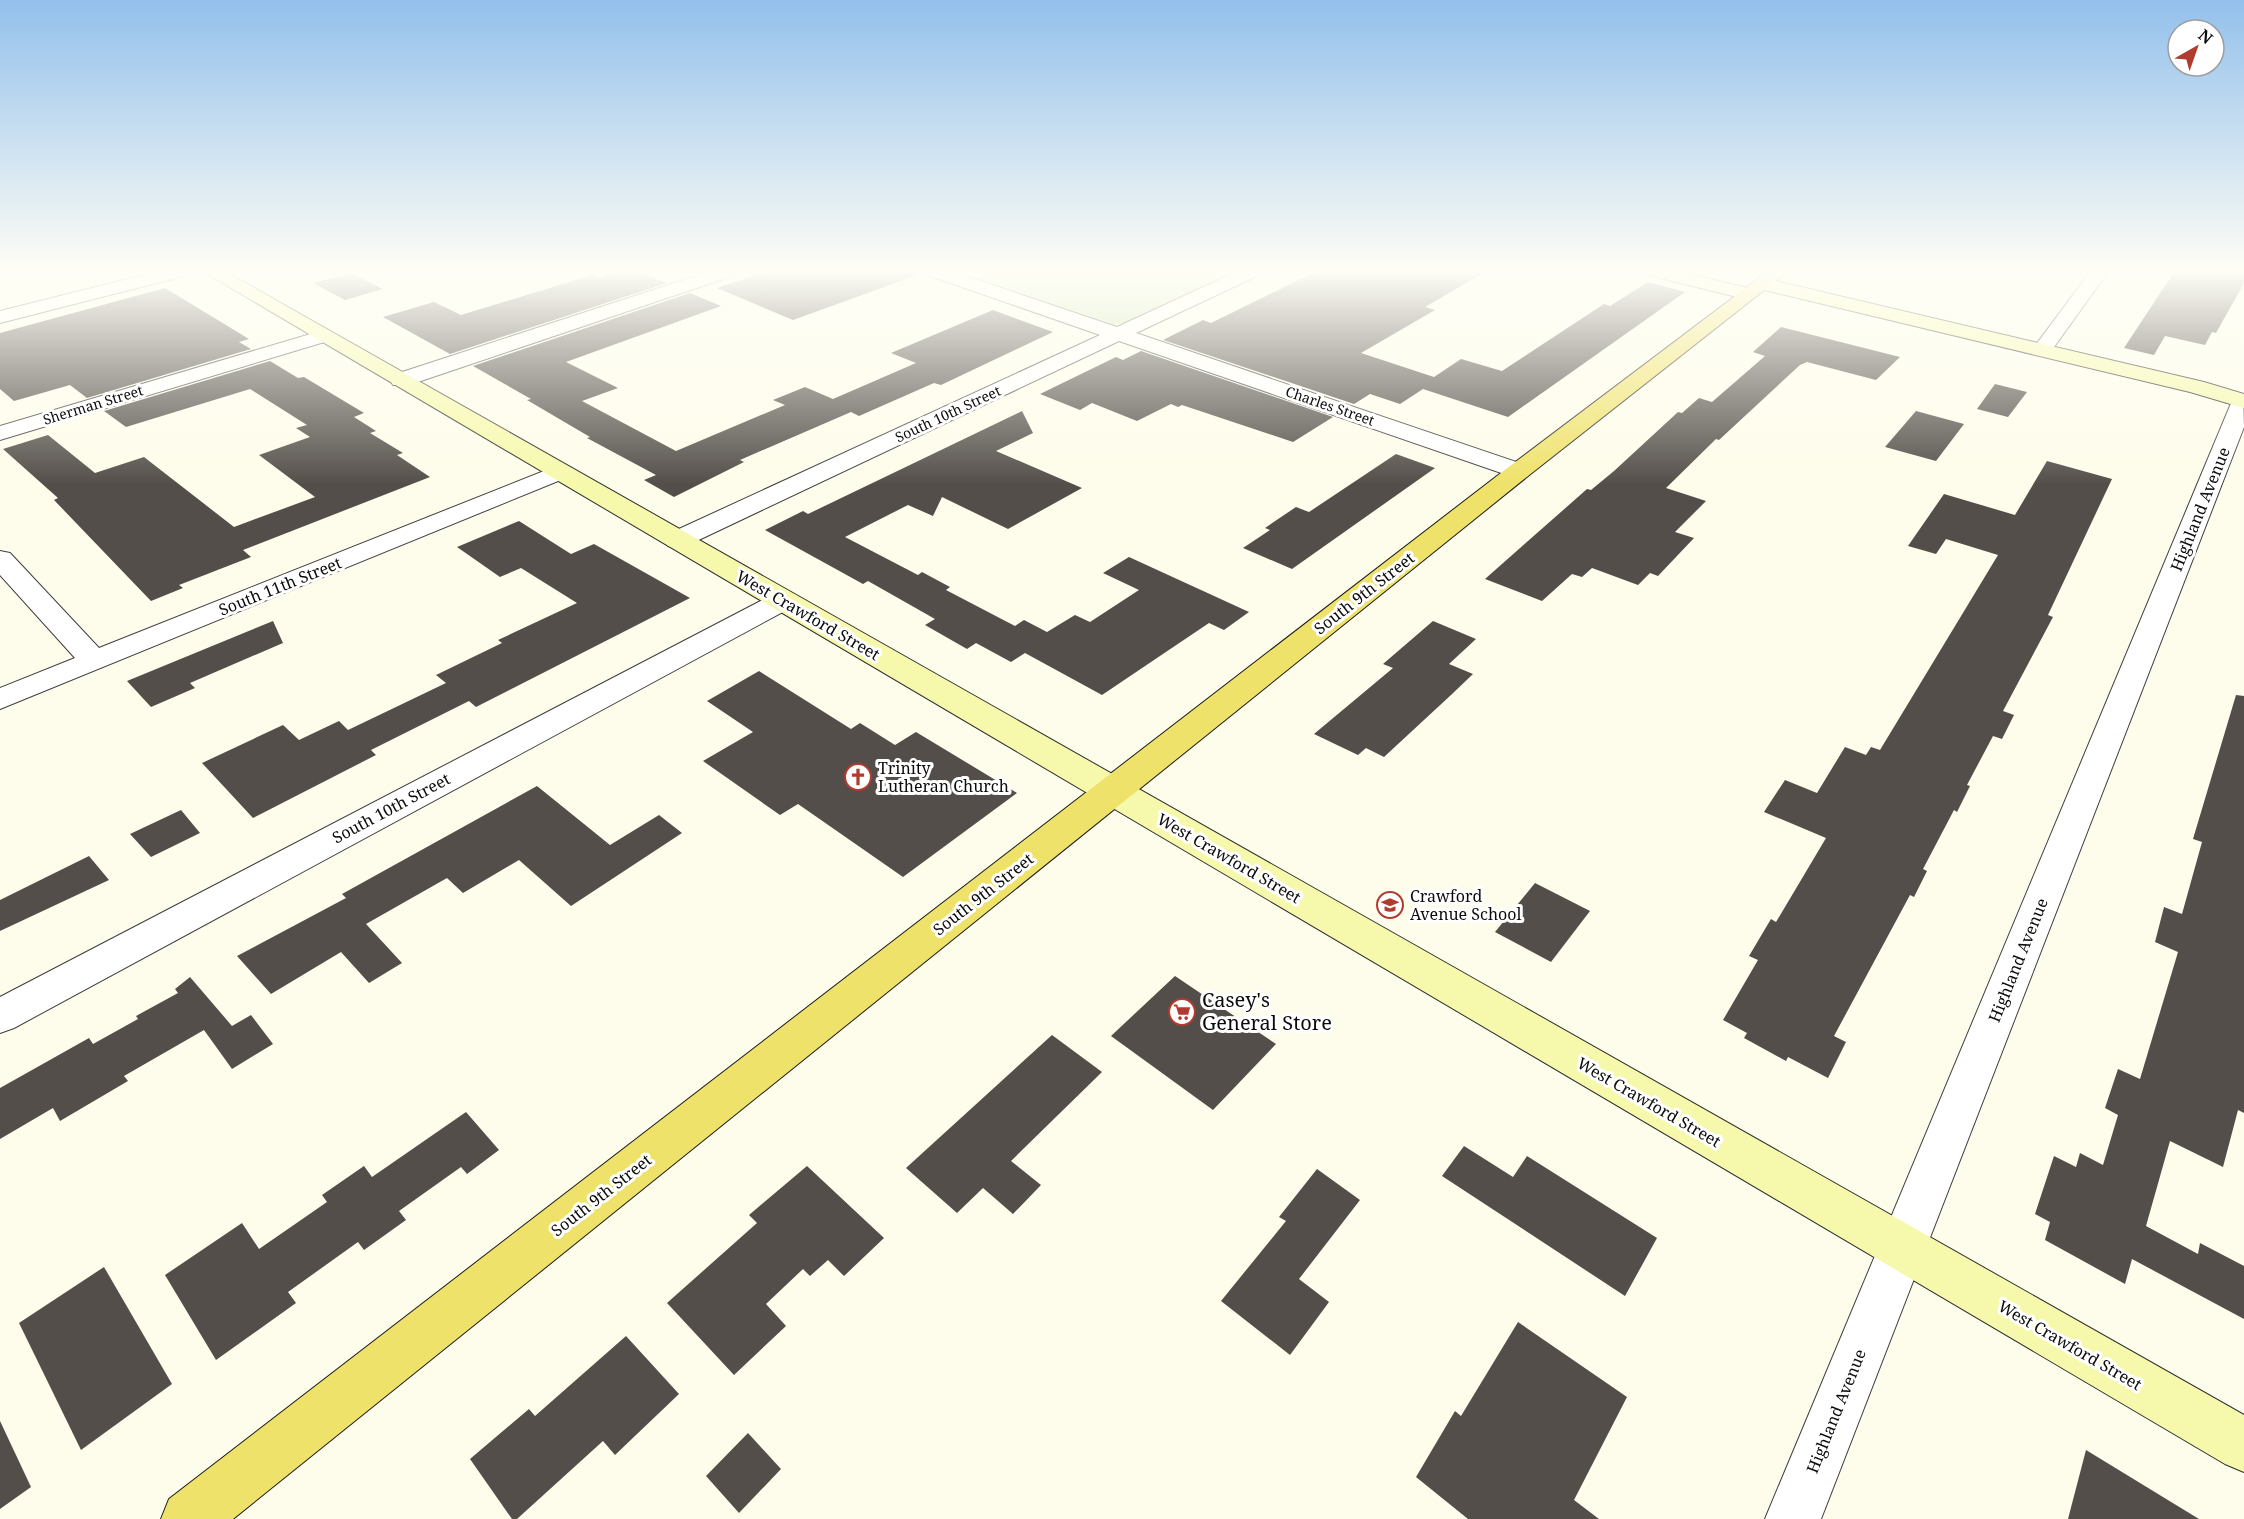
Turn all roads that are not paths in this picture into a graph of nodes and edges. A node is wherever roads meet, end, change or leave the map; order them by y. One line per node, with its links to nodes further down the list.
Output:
1 (301, 343): 12 (street, Sherman Street)
2 (336, 343): 10 (main road, West Crawford Street)
3 (513, 343): 10 (street)
4 (1100, 343): 15 (street, South 10th Street)
5 (1145, 343): 13 (street, Charles Street)
6 (1686, 343): 13 (main road, South 9th Street)
7 (2012, 343): 9 (main road)
8 (2047, 343): 9 (street)
9 (2042, 350): 11 (main road)
10 (401, 380): 14 (main road, West Crawford Street)
11 (2244, 401): 22 (street, Highland Avenue)
12 (0, 433)
13 (1519, 471): 20 (main road, South 9th Street)
14 (559, 472): 15 (main road, West Crawford Street); 18 (street, South 11th Street)
15 (677, 540): 17 (main road, West Crawford Street)
16 (0, 560): 18 (street)
17 (782, 601): 20 (main road, West Crawford Street); 21 (street, South 10th Street)
18 (95, 661): 19 (street, South 11th Street)
19 (0, 699)
20 (1112, 792): 22 (main road, West Crawford Street); 24 (main road, South 9th Street)
21 (0, 1016)
22 (1902, 1248): 23 (main road, West Crawford Street); 25 (street, Highland Avenue)
23 (2244, 1445)
24 (189, 1519)
25 (1792, 1519)

